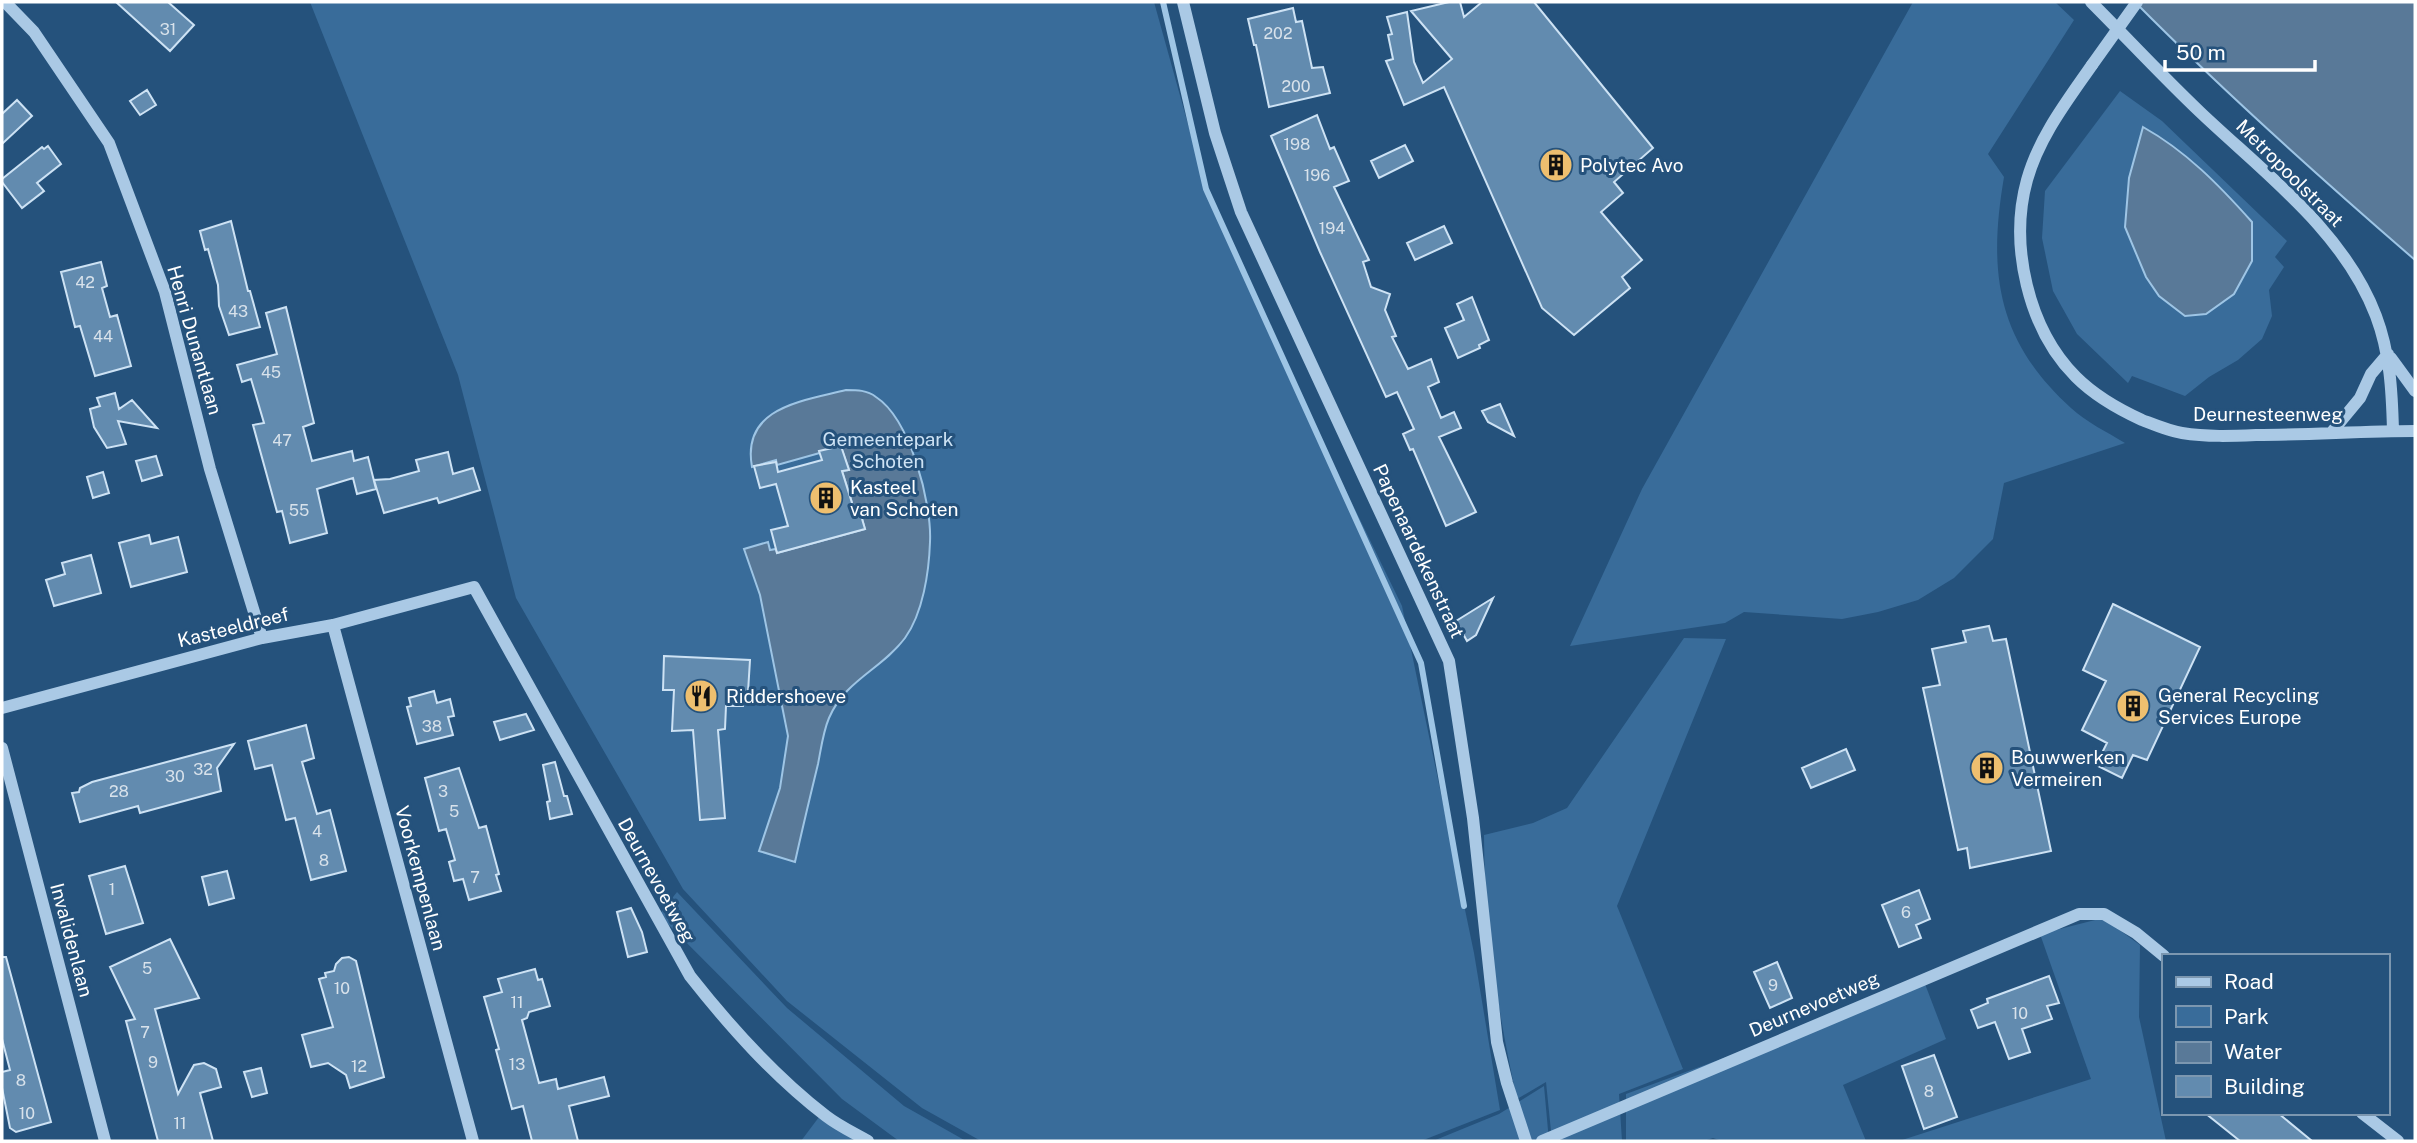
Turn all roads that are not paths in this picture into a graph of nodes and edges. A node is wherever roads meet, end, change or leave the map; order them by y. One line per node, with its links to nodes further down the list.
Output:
1 (5, 2): 12 (street, Henri Dunantlaan)
2 (1183, 2): 20 (street, Papenaardekenstraat)
3 (2091, 2): 5 (street, Metropoolstraat)
4 (2137, 2): 9 (street, Deurnesteenweg, bridge)
5 (2388, 354): 6 (street); 7 (street, Metropoolstraat); 9 (street)
6 (2415, 391)
7 (2393, 431): 8 (street); 9 (street, Deurnesteenweg)
8 (2415, 431)
9 (2332, 433)
10 (474, 587): 11 (street, Kasteeldreef); 19 (street, Deurnevoetweg)
11 (333, 625): 12 (street, Kasteeldreef); 18 (street, Voorkempenlaan)
12 (262, 638): 13 (street, Kasteeldreef)
13 (2, 708)
14 (2, 748): 17 (street, Invalidenlaan)
15 (2162, 954): 21 (street, Deurnevoetweg)
16 (2365, 1115): 22 (street)
17 (105, 1141)
18 (473, 1141)
19 (868, 1141)
20 (1526, 1141)
21 (1542, 1141)
22 (2398, 1141)

